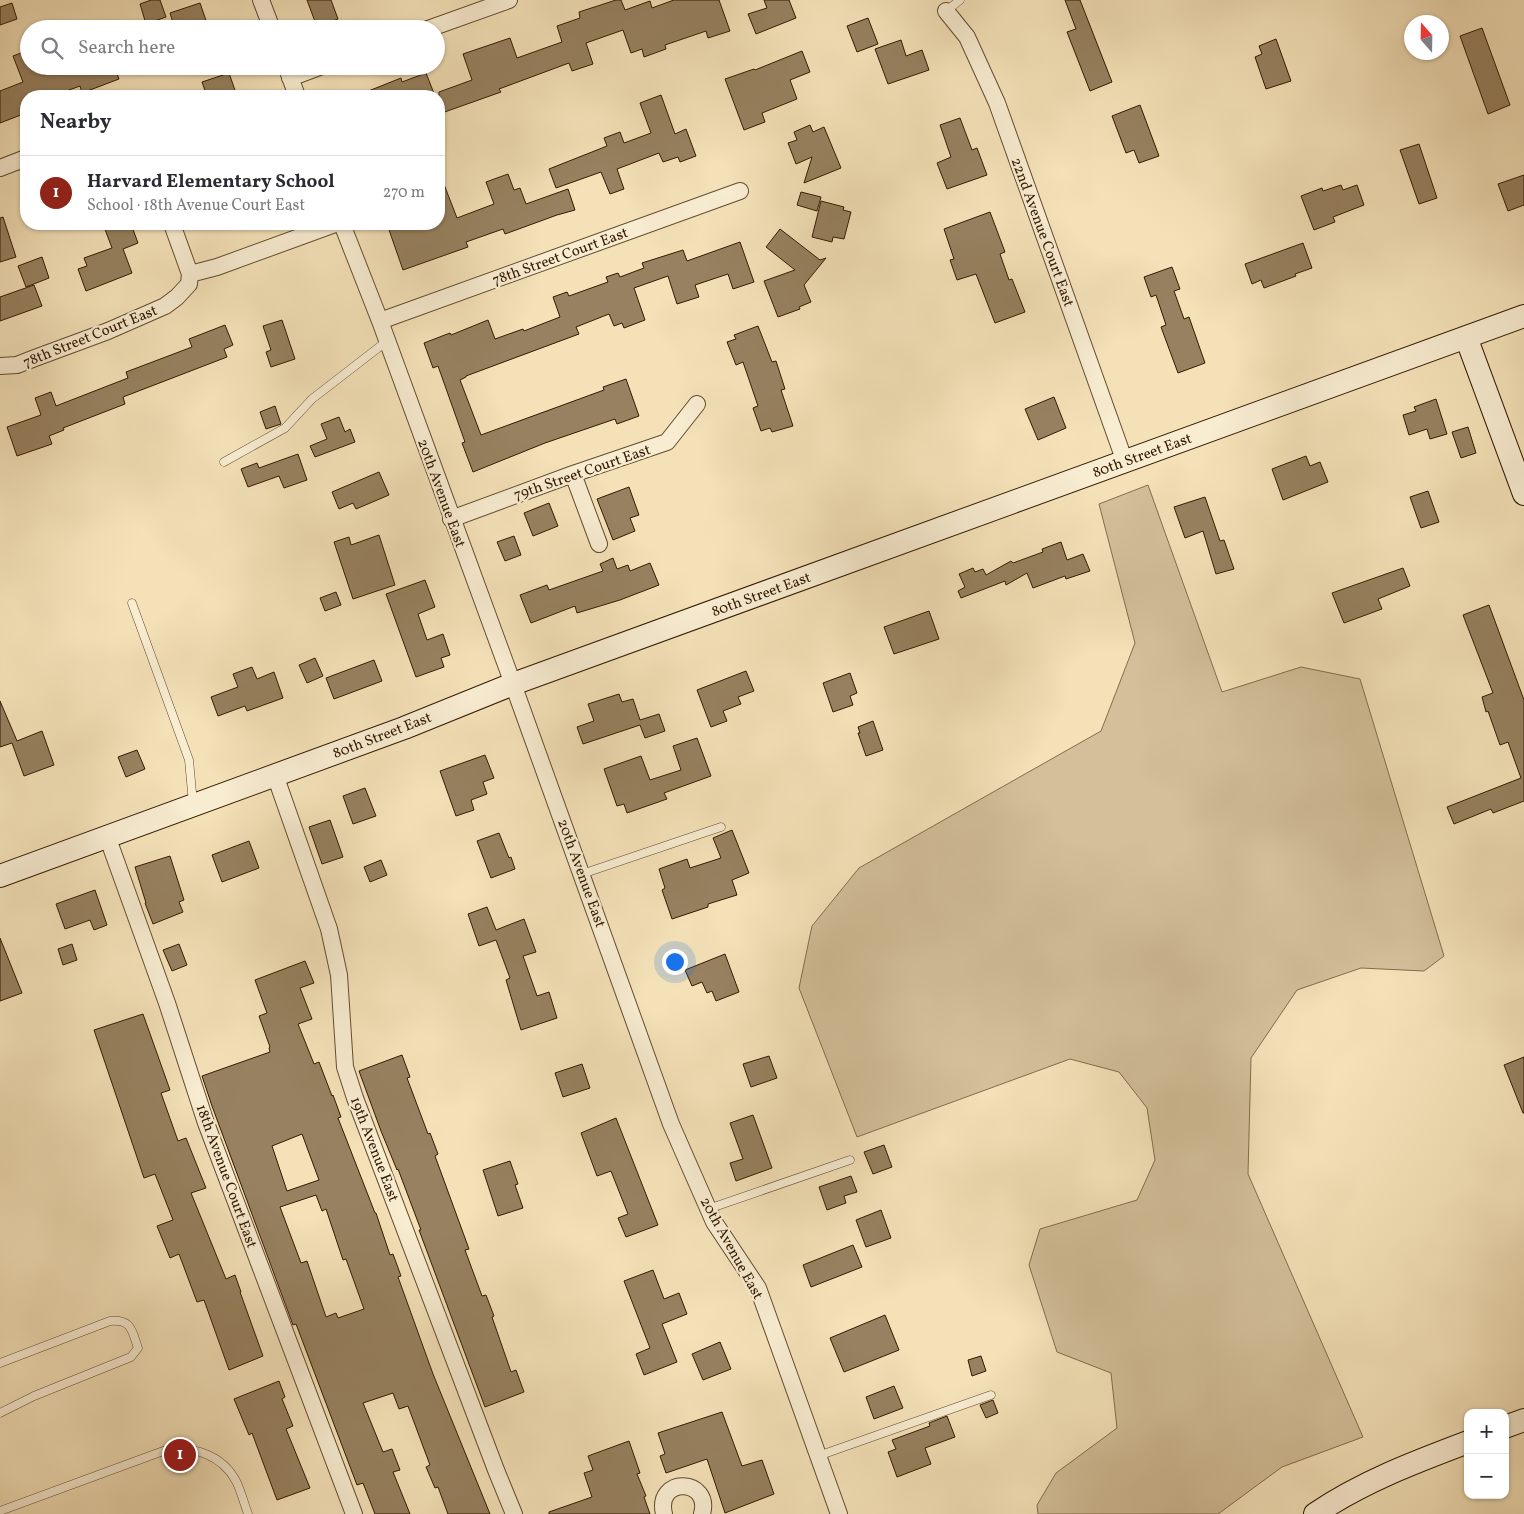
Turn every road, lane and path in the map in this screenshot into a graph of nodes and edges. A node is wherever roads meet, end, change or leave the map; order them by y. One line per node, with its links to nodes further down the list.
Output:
1 (262, 0): 5 (street)
2 (508, 0): 6 (street)
3 (960, 0): 4 (lane)
4 (946, 10): 23 (street, 22nd Avenue Court East)
5 (269, 20)
6 (445, 23)
7 (289, 75): 8 (street)
8 (295, 90)
9 (20, 160): 10 (street)
10 (0, 168)
11 (740, 191): 17 (street, 78th Street Court East)
12 (174, 230): 15 (street)
13 (318, 230): 15 (street)
14 (344, 230): 17 (street, 20th Avenue East)
15 (190, 274): 20 (street, 78th Street Court East)
16 (1524, 316): 18 (street, 80th Street East)
17 (380, 321): 19 (street, 20th Avenue East)
18 (1466, 337): 23 (street, 80th Street East); 25 (street)
19 (387, 341): 22 (lane); 26 (street, 20th Avenue East)
20 (0, 366)
21 (697, 404): 24 (street, 79th Street Court East)
22 (224, 462)
23 (1125, 462): 29 (street, 80th Street East)
24 (573, 474): 26 (street, 79th Street Court East); 27 (street)
25 (1524, 494)
26 (451, 519): 29 (street, 20th Avenue East)
27 (599, 544)
28 (132, 602): 31 (lane)
29 (513, 684): 30 (street, 80th Street East); 34 (street, 20th Avenue East)
30 (275, 775): 31 (street, 80th Street East); 48 (street, 19th Avenue East)
31 (193, 804): 33 (street, 80th Street East)
32 (721, 826): 34 (lane)
33 (107, 836): 35 (street, 80th Street East); 47 (street, 18th Avenue Court East)
34 (582, 874): 37 (street, 20th Avenue East)
35 (0, 876)
36 (850, 1160): 37 (lane)
37 (708, 1209): 44 (street, 20th Avenue East)
38 (0, 1363): 40 (lane)
39 (991, 1394): 44 (lane)
40 (0, 1413)
41 (1524, 1420): 42 (street)
42 (1509, 1426)
43 (1464, 1444): 52 (street)
44 (818, 1456): 51 (street, 20th Avenue East)
45 (0, 1511): 46 (lane)
46 (248, 1514)
47 (354, 1514)
48 (514, 1514)
49 (664, 1514): 50 (street)
50 (702, 1514)
51 (839, 1514)
52 (1315, 1514)

